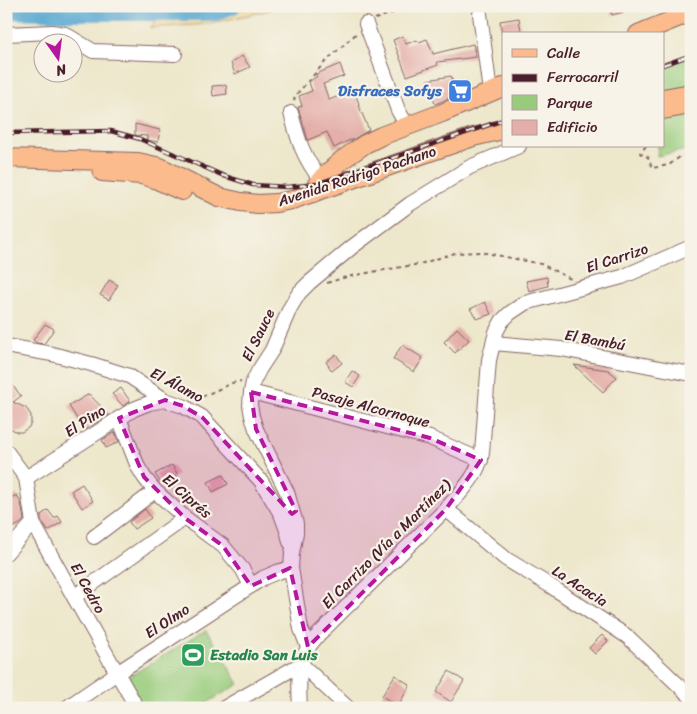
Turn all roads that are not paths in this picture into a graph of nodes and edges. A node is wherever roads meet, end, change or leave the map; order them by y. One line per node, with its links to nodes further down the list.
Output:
1 (690, 11): 4 (main road)
2 (480, 14): 7 (street)
3 (366, 24): 13 (street)
4 (643, 32)
5 (6, 34): 6 (street)
6 (175, 54)
7 (497, 90): 13 (main road)
8 (691, 93): 9 (main road)
9 (664, 98)
10 (691, 105): 11 (main road)
11 (664, 110)
12 (291, 114): 19 (street)
13 (407, 126): 19 (main road)
14 (502, 130): 19 (main road, Avenida Rodrigo Pachano)
15 (502, 138): 19 (main road, Avenida Rodrigo Pachano)
16 (514, 148): 25 (street, El Sauce)
17 (6, 158): 19 (main road, Avenida Rodrigo Pachano)
18 (6, 167): 19 (main road, Avenida Rodrigo Pachano)
19 (317, 192)
20 (691, 247): 21 (street, El Carrizo)
21 (552, 295): 22 (street, El Carrizo (Vía a Martínez))
22 (493, 343): 24 (street, El Bambú); 29 (street, El Carrizo (Vía a Martínez))
23 (6, 346): 26 (street, El Álamo)
24 (691, 374)
25 (252, 387): 29 (street, Pasaje Alcornoque); 37 (street)
26 (165, 400): 27 (street, El Pino); 37 (street, El Álamo)
27 (119, 418): 30 (street, El Pino); 31 (street, El Ciprés)
28 (6, 451): 30 (street)
29 (481, 460): 32 (street, El Carrizo (Vía a Martínez))
30 (26, 478): 34 (street, El Cedro)
31 (155, 491): 33 (street, El Ciprés); 35 (street)
32 (446, 509): 41 (street, El Carrizo (Vía a Martínez)); 44 (street, La Acacia)
33 (185, 518): 39 (street, El Ciprés); 40 (street)
34 (33, 523): 36 (street); 40 (street, El Cedro)
35 (94, 537)
36 (6, 553)
37 (292, 553): 38 (street)
38 (290, 568): 39 (street, El Olmo); 41 (street)
39 (251, 586): 43 (street, El Olmo)
40 (74, 597): 43 (street, El Cedro)
41 (308, 647): 42 (street, El Carrizo (Vía a Martínez))
42 (301, 664): 47 (street); 48 (street); 49 (street)
43 (117, 673): 45 (street, El Olmo); 46 (street, El Cedro)
44 (691, 697)
45 (66, 708)
46 (137, 708)
47 (224, 708)
48 (300, 708)
49 (348, 708)

